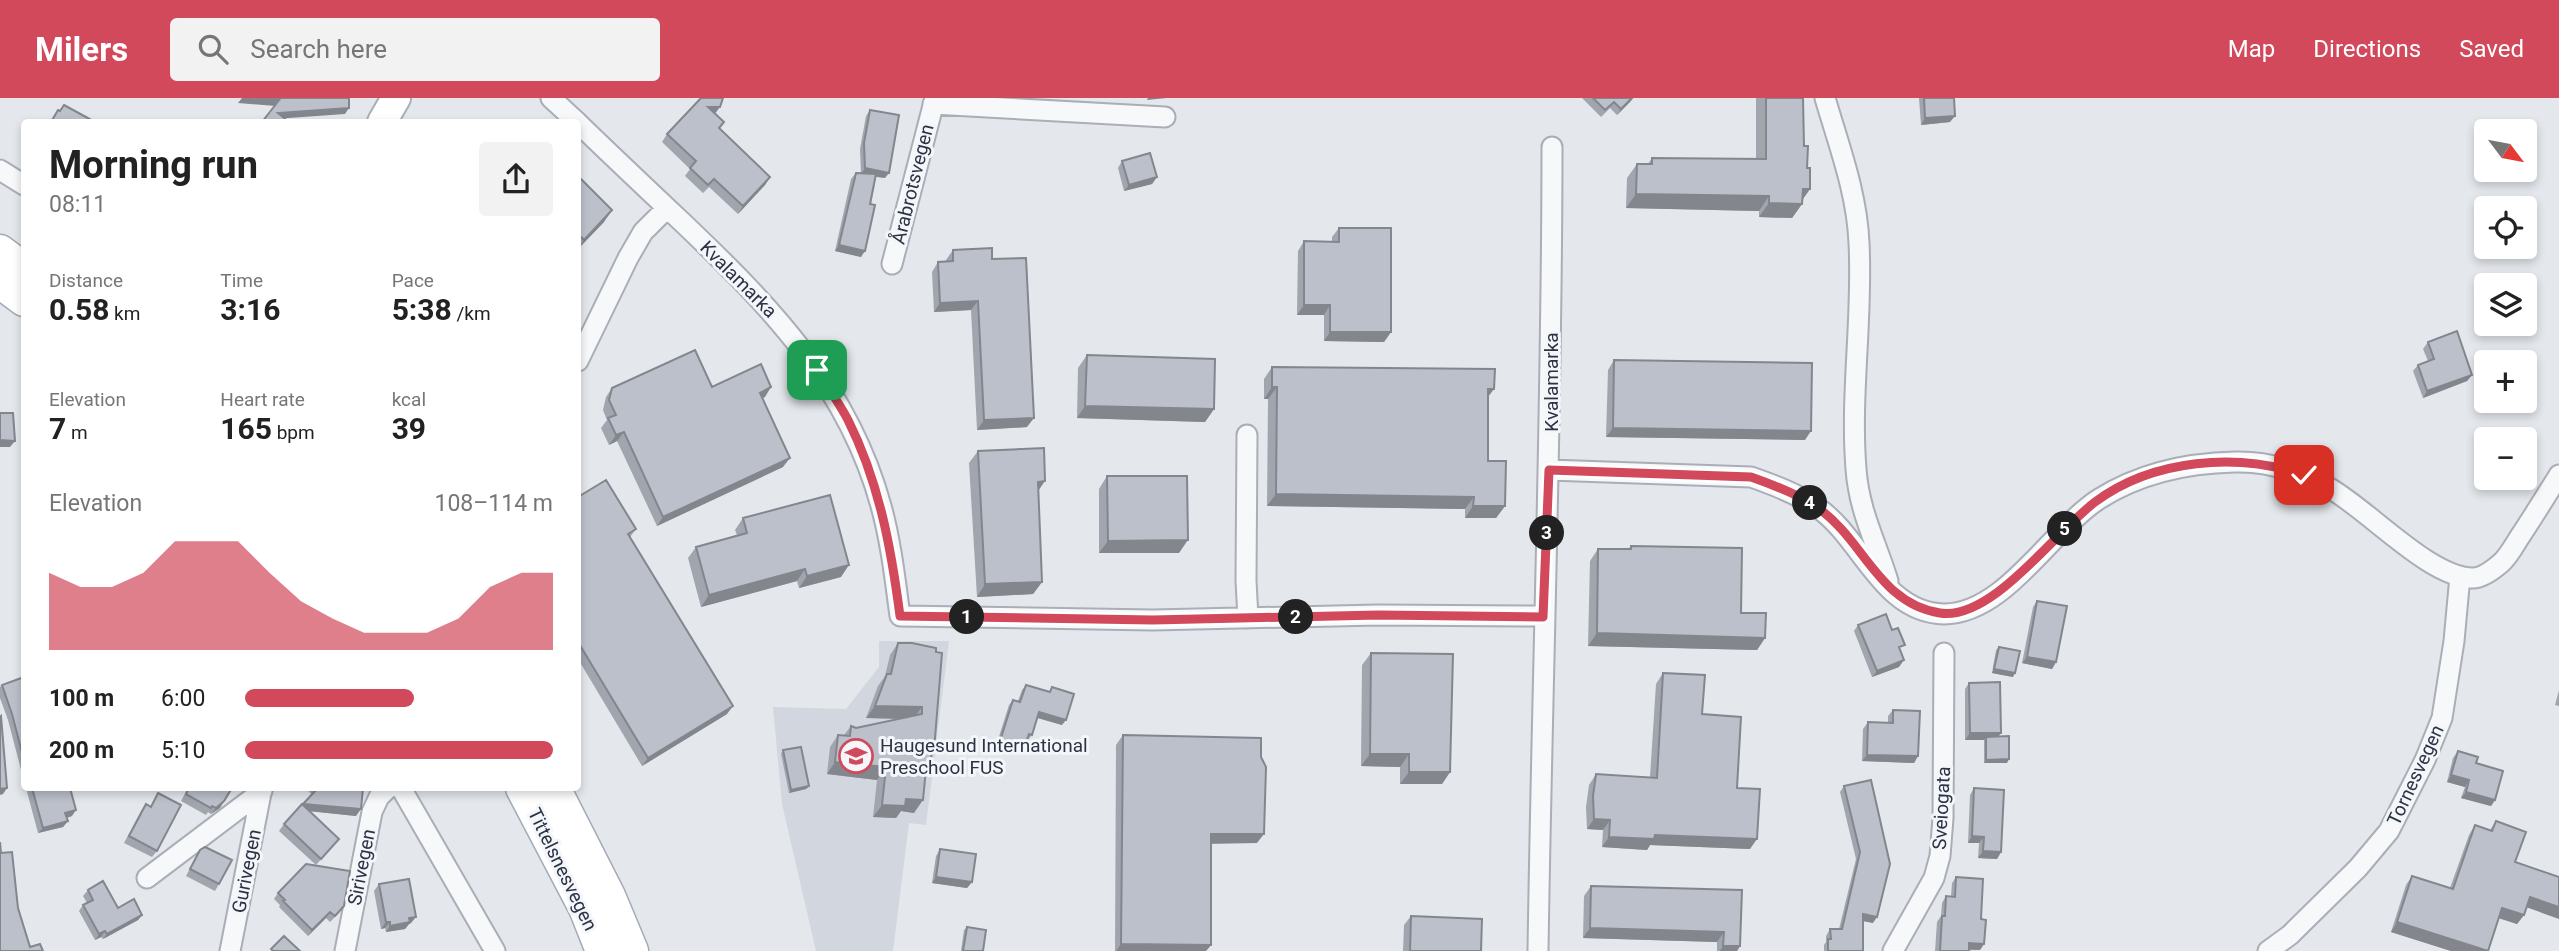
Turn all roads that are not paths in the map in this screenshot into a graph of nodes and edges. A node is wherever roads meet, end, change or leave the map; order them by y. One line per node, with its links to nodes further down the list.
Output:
1 (396, 98): 6 (main road)
2 (1825, 98): 23 (street)
3 (554, 99): 7 (street, Kvalamarka)
4 (934, 101): 5 (street, Årabrotsvegen); 14 (street, Årabrotsvegen)
5 (1165, 117)
6 (384, 119)
7 (573, 119)
8 (581, 127): 12 (street, Kvalamarka)
9 (1552, 147): 20 (street, Kvalamarka)
10 (0, 170): 11 (street)
11 (21, 183)
12 (667, 208): 18 (street); 25 (street, Kvalamarka)
13 (0, 251): 15 (main road)
14 (891, 264)
15 (21, 267)
16 (0, 282): 17 (main road)
17 (21, 298)
18 (581, 355)
19 (1247, 435): 25 (street)
20 (1549, 470): 23 (street); 24 (street, Kvalamarka)
21 (2559, 475): 22 (street)
22 (2460, 576): 23 (street); 41 (street, Tornesvegen)
23 (1890, 589)
24 (1543, 617): 25 (street, Kvalamarka); 39 (street, Kvalamarka)
25 (1248, 618)
26 (1944, 653): 40 (street, Sveiogata)
27 (259, 791): 33 (street, Gurivegen)
28 (262, 791): 34 (street, Gurivegen)
29 (385, 791): 35 (street, Sirivegen)
30 (403, 791): 36 (street)
31 (524, 791): 37 (main road, Tittelsnesvegen)
32 (556, 791): 38 (main road, Tittelsnesvegen)
33 (147, 878)
34 (230, 951)
35 (345, 951)
36 (495, 951)
37 (602, 951)
38 (632, 951)
39 (1538, 951)
40 (1893, 951)
41 (2267, 951)

